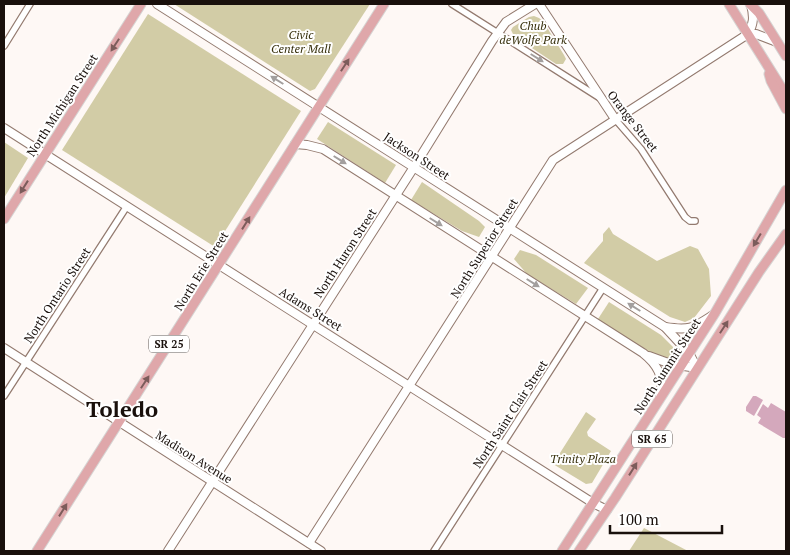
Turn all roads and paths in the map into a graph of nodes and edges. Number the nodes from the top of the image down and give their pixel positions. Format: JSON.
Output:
{"nodes":[{"id":1,"x":30,"y":4,"type":"edge"},
{"id":2,"x":141,"y":4,"type":"edge"},
{"id":3,"x":157,"y":4,"type":"edge"},
{"id":4,"x":384,"y":4,"type":"edge"},
{"id":5,"x":452,"y":4,"type":"edge"},
{"id":6,"x":536,"y":4,"type":"edge"},
{"id":7,"x":539,"y":4,"type":"edge"},
{"id":8,"x":728,"y":4,"type":"edge"},
{"id":9,"x":750,"y":4,"type":"edge"},
{"id":10,"x":497,"y":33,"type":"junction"},
{"id":11,"x":748,"y":34,"type":"junction"},
{"id":12,"x":777,"y":42,"type":"junction"},
{"id":13,"x":4,"y":46,"type":"edge"},
{"id":14,"x":786,"y":56,"type":"edge"},
{"id":15,"x":767,"y":66,"type":"junction"},
{"id":16,"x":786,"y":95,"type":"edge"},
{"id":17,"x":600,"y":98,"type":"junction"},
{"id":18,"x":318,"y":106,"type":"junction"},
{"id":19,"x":786,"y":109,"type":"edge"},
{"id":20,"x":615,"y":119,"type":"junction"},
{"id":21,"x":4,"y":128,"type":"edge"},
{"id":22,"x":295,"y":144,"type":"junction"},
{"id":23,"x":45,"y":154,"type":"junction"},
{"id":24,"x":414,"y":167,"type":"junction"},
{"id":25,"x":786,"y":185,"type":"edge"},
{"id":26,"x":784,"y":194,"type":"edge"},
{"id":27,"x":395,"y":196,"type":"junction"},
{"id":28,"x":127,"y":206,"type":"junction"},
{"id":29,"x":4,"y":219,"type":"edge"},
{"id":30,"x":695,"y":221,"type":"dead end"},
{"id":31,"x":510,"y":228,"type":"junction"},
{"id":32,"x":786,"y":234,"type":"edge"},
{"id":33,"x":492,"y":257,"type":"junction"},
{"id":34,"x":220,"y":265,"type":"junction"},
{"id":35,"x":603,"y":288,"type":"junction"},
{"id":36,"x":715,"y":314,"type":"junction"},
{"id":37,"x":585,"y":316,"type":"junction"},
{"id":38,"x":313,"y":324,"type":"junction"},
{"id":39,"x":665,"y":327,"type":"junction"},
{"id":40,"x":4,"y":348,"type":"edge"},
{"id":41,"x":643,"y":353,"type":"junction"},
{"id":42,"x":689,"y":354,"type":"junction"},
{"id":43,"x":25,"y":362,"type":"junction"},
{"id":44,"x":682,"y":365,"type":"junction"},
{"id":45,"x":697,"y":368,"type":"junction"},
{"id":46,"x":410,"y":385,"type":"junction"},
{"id":47,"x":4,"y":396,"type":"edge"},
{"id":48,"x":659,"y":401,"type":"junction"},
{"id":49,"x":119,"y":423,"type":"junction"},
{"id":50,"x":502,"y":445,"type":"junction"},
{"id":51,"x":212,"y":482,"type":"junction"},
{"id":52,"x":593,"y":503,"type":"junction"},
{"id":53,"x":607,"y":510,"type":"junction"},
{"id":54,"x":309,"y":543,"type":"junction"},
{"id":55,"x":37,"y":551,"type":"edge"},
{"id":56,"x":168,"y":551,"type":"edge"},
{"id":57,"x":321,"y":551,"type":"edge"},
{"id":58,"x":434,"y":551,"type":"edge"},
{"id":59,"x":562,"y":551,"type":"edge"},
{"id":60,"x":578,"y":551,"type":"edge"}],
"edges":[{"from":1,"to":13,"type":"street"},
{"from":2,"to":23,"type":"main road","name":"North Michigan Street","one_way":true},
{"from":18,"to":3,"type":"street","name":"Jackson Street","one_way":true},
{"from":18,"to":4,"type":"main road","name":"North Erie Street","number":"SR 25","one_way":true},
{"from":5,"to":10,"type":"street"},
{"from":6,"to":10,"type":"street","name":"North Huron Street"},
{"from":7,"to":17,"type":"street","name":"Orange Street"},
{"from":8,"to":11,"type":"main road"},
{"from":9,"to":11,"type":"street"},
{"from":9,"to":12,"type":"main road"},
{"from":10,"to":17,"type":"street","one_way":true},
{"from":10,"to":24,"type":"street","name":"North Huron Street"},
{"from":11,"to":12,"type":"street"},
{"from":11,"to":15,"type":"main road"},
{"from":11,"to":20,"type":"street","name":"North Superior Street"},
{"from":12,"to":14,"type":"main road"},
{"from":15,"to":16,"type":"main road"},
{"from":15,"to":19,"type":"main road"},
{"from":17,"to":20,"type":"street","name":"Orange Street"},
{"from":18,"to":22,"type":"main road","name":"North Erie Street","number":"SR 25"},
{"from":18,"to":24,"type":"street","name":"Jackson Street"},
{"from":20,"to":30,"type":"street","name":"Orange Street"},
{"from":20,"to":31,"type":"street","name":"North Superior Street"},
{"from":21,"to":23,"type":"street","name":"Adams Street"},
{"from":22,"to":27,"type":"street","one_way":true},
{"from":34,"to":22,"type":"main road","name":"North Erie Street","number":"SR 25","one_way":true},
{"from":23,"to":28,"type":"street","name":"Adams Street"},
{"from":23,"to":29,"type":"main road","name":"North Michigan Street","one_way":true},
{"from":24,"to":27,"type":"street","name":"North Huron Street"},
{"from":24,"to":31,"type":"street","name":"Jackson Street"},
{"from":25,"to":26,"type":"main road","name":"North Summit Street"},
{"from":26,"to":36,"type":"main road","name":"North Summit Street","number":"SR 65","one_way":true},
{"from":27,"to":33,"type":"street","one_way":true},
{"from":27,"to":38,"type":"street","name":"North Huron Street"},
{"from":28,"to":34,"type":"street","name":"Adams Street"},
{"from":28,"to":43,"type":"street","name":"North Ontario Street"},
{"from":31,"to":33,"type":"street","name":"North Superior Street"},
{"from":31,"to":35,"type":"street","name":"Jackson Street"},
{"from":45,"to":32,"type":"main road","number":"SR 65","one_way":true},
{"from":33,"to":37,"type":"street","one_way":true},
{"from":33,"to":46,"type":"street","name":"North Superior Street"},
{"from":34,"to":38,"type":"street","name":"Adams Street"},
{"from":49,"to":34,"type":"main road","name":"North Erie Street","number":"SR 25","one_way":true},
{"from":35,"to":37,"type":"street","name":"North Saint Clair Street"},
{"from":39,"to":35,"type":"street","name":"Jackson Street","one_way":true},
{"from":36,"to":39,"type":"street"},
{"from":36,"to":42,"type":"main road","name":"North Summit Street","number":"SR 65"},
{"from":37,"to":41,"type":"street"},
{"from":37,"to":50,"type":"street","name":"North Saint Clair Street"},
{"from":38,"to":46,"type":"street","name":"Adams Street"},
{"from":38,"to":51,"type":"street","name":"North Huron Street"},
{"from":39,"to":42,"type":"street","name":"Jackson Street"},
{"from":40,"to":43,"type":"street","name":"Madison Avenue"},
{"from":41,"to":44,"type":"street"},
{"from":41,"to":48,"type":"street"},
{"from":42,"to":44,"type":"main road","name":"North Summit Street","number":"SR 65"},
{"from":42,"to":45,"type":"street","name":"Jackson Street"},
{"from":43,"to":47,"type":"street","name":"North Ontario Street"},
{"from":43,"to":49,"type":"street","name":"Madison Avenue"},
{"from":44,"to":45,"type":"street"},
{"from":44,"to":48,"type":"main road","name":"North Summit Street","number":"SR 65"},
{"from":53,"to":45,"type":"main road","number":"SR 65","one_way":true},
{"from":46,"to":50,"type":"street","name":"Adams Street"},
{"from":46,"to":54,"type":"street","name":"North Superior Street"},
{"from":48,"to":52,"type":"main road","name":"North Summit Street","number":"SR 65"},
{"from":49,"to":51,"type":"street","name":"Madison Avenue"},
{"from":55,"to":49,"type":"main road","name":"North Erie Street","number":"SR 25","one_way":true},
{"from":50,"to":52,"type":"street","name":"Adams Street"},
{"from":50,"to":58,"type":"street","name":"North Saint Clair Street"},
{"from":51,"to":54,"type":"street","name":"Madison Avenue"},
{"from":51,"to":56,"type":"street","name":"North Huron Street"},
{"from":52,"to":53,"type":"street","name":"Adams Street"},
{"from":52,"to":59,"type":"main road","name":"North Summit Street","number":"SR 65"},
{"from":53,"to":60,"type":"main road","number":"SR 65"},
{"from":54,"to":57,"type":"street","name":"Madison Avenue"}]}
